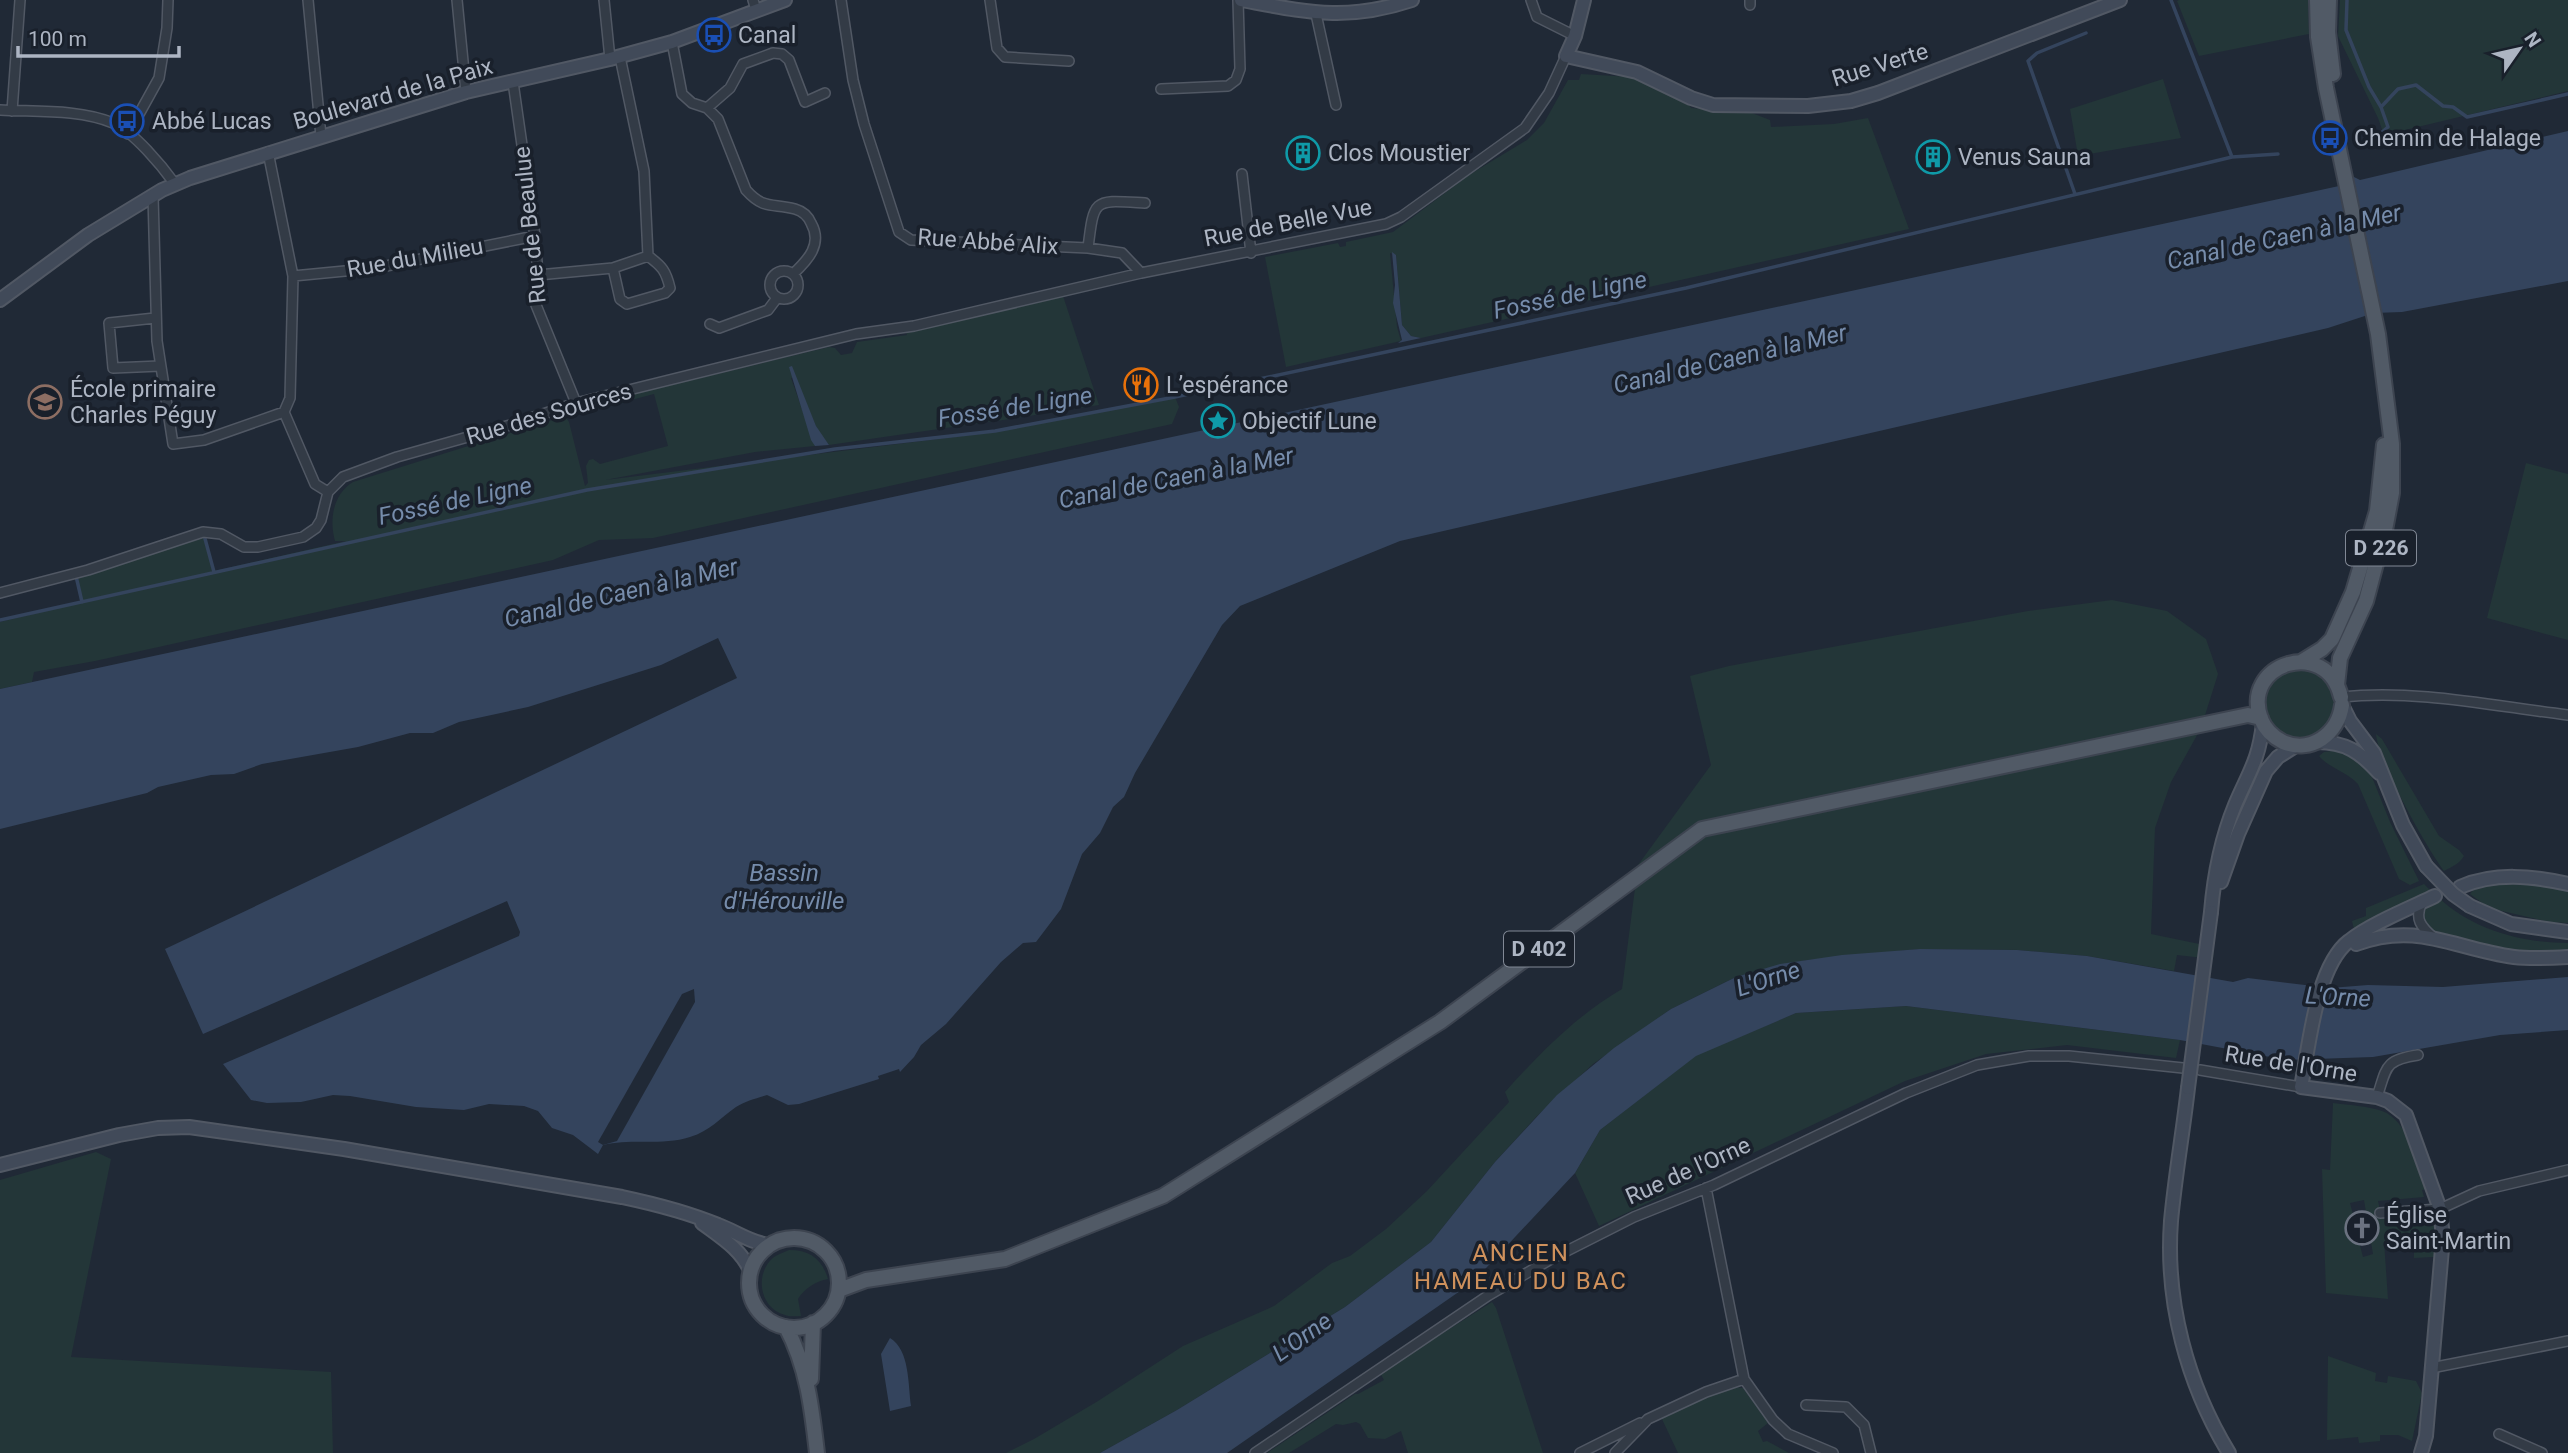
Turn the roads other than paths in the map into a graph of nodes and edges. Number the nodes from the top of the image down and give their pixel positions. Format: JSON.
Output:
{"nodes":[{"id":1,"x":20,"y":0,"type":"edge"},
{"id":2,"x":168,"y":0,"type":"edge"},
{"id":3,"x":308,"y":0,"type":"edge"},
{"id":4,"x":457,"y":0,"type":"edge"},
{"id":5,"x":604,"y":0,"type":"edge"},
{"id":6,"x":785,"y":0,"type":"edge"},
{"id":7,"x":841,"y":0,"type":"edge"},
{"id":8,"x":990,"y":0,"type":"edge"},
{"id":9,"x":1240,"y":0,"type":"edge"},
{"id":10,"x":1412,"y":0,"type":"edge"},
{"id":11,"x":1531,"y":0,"type":"edge"},
{"id":12,"x":1584,"y":0,"type":"edge"},
{"id":13,"x":2120,"y":0,"type":"edge"},
{"id":14,"x":2317,"y":0,"type":"edge"},
{"id":15,"x":2329,"y":0,"type":"edge"},
{"id":16,"x":755,"y":5,"type":"edge"},
{"id":17,"x":1316,"y":14,"type":"junction"},
{"id":18,"x":1575,"y":36,"type":"junction"},
{"id":19,"x":672,"y":43,"type":"junction"},
{"id":20,"x":1566,"y":55,"type":"junction"},
{"id":21,"x":615,"y":58,"type":"junction"},
{"id":22,"x":1069,"y":61,"type":"dead end"},
{"id":23,"x":513,"y":82,"type":"junction"},
{"id":24,"x":1161,"y":89,"type":"dead end"},
{"id":25,"x":466,"y":92,"type":"junction"},
{"id":26,"x":825,"y":93,"type":"dead end"},
{"id":27,"x":1336,"y":105,"type":"dead end"},
{"id":28,"x":707,"y":108,"type":"junction"},
{"id":29,"x":0,"y":110,"type":"edge"},
{"id":30,"x":12,"y":111,"type":"junction"},
{"id":31,"x":128,"y":134,"type":"junction"},
{"id":32,"x":321,"y":136,"type":"junction"},
{"id":33,"x":2339,"y":145,"type":"junction"},
{"id":34,"x":268,"y":152,"type":"junction"},
{"id":35,"x":1242,"y":174,"type":"dead end"},
{"id":36,"x":175,"y":184,"type":"junction"},
{"id":37,"x":153,"y":196,"type":"junction"},
{"id":38,"x":1145,"y":203,"type":"dead end"},
{"id":39,"x":536,"y":236,"type":"junction"},
{"id":40,"x":1088,"y":248,"type":"junction"},
{"id":41,"x":1251,"y":253,"type":"junction"},
{"id":42,"x":648,"y":256,"type":"junction"},
{"id":43,"x":613,"y":268,"type":"junction"},
{"id":44,"x":1141,"y":273,"type":"junction"},
{"id":45,"x":793,"y":274,"type":"junction"},
{"id":46,"x":538,"y":275,"type":"junction"},
{"id":47,"x":293,"y":276,"type":"junction"},
{"id":48,"x":777,"y":298,"type":"junction"},
{"id":49,"x":0,"y":300,"type":"edge"},
{"id":50,"x":156,"y":318,"type":"junction"},
{"id":51,"x":710,"y":324,"type":"dead end"},
{"id":52,"x":160,"y":366,"type":"junction"},
{"id":53,"x":576,"y":403,"type":"junction"},
{"id":54,"x":2387,"y":406,"type":"junction"},
{"id":55,"x":284,"y":412,"type":"junction"},
{"id":56,"x":328,"y":492,"type":"junction"},
{"id":57,"x":0,"y":593,"type":"edge"},
{"id":58,"x":2301,"y":662,"type":"junction"},
{"id":59,"x":2340,"y":696,"type":"junction"},
{"id":60,"x":2568,"y":715,"type":"edge"},
{"id":61,"x":2258,"y":716,"type":"junction"},
{"id":62,"x":2317,"y":742,"type":"junction"},
{"id":63,"x":2297,"y":745,"type":"junction"},
{"id":64,"x":2382,"y":776,"type":"junction"},
{"id":65,"x":2568,"y":884,"type":"edge"},
{"id":66,"x":2460,"y":887,"type":"dead end"},
{"id":67,"x":2435,"y":896,"type":"dead end"},
{"id":68,"x":2422,"y":902,"type":"junction"},
{"id":69,"x":2211,"y":912,"type":"junction"},
{"id":70,"x":2568,"y":932,"type":"edge"},
{"id":71,"x":2435,"y":938,"type":"junction"},
{"id":72,"x":2339,"y":950,"type":"junction"},
{"id":73,"x":2568,"y":957,"type":"edge"},
{"id":74,"x":2418,"y":1055,"type":"dead end"},
{"id":75,"x":2183,"y":1068,"type":"dead end"},
{"id":76,"x":2200,"y":1070,"type":"dead end"},
{"id":77,"x":2301,"y":1087,"type":"junction"},
{"id":78,"x":2377,"y":1097,"type":"junction"},
{"id":79,"x":0,"y":1165,"type":"edge"},
{"id":80,"x":2568,"y":1170,"type":"edge"},
{"id":81,"x":1706,"y":1188,"type":"junction"},
{"id":82,"x":2440,"y":1209,"type":"junction"},
{"id":83,"x":2380,"y":1213,"type":"dead end"},
{"id":84,"x":691,"y":1215,"type":"junction"},
{"id":85,"x":769,"y":1245,"type":"junction"},
{"id":86,"x":837,"y":1268,"type":"junction"},
{"id":87,"x":751,"y":1272,"type":"junction"},
{"id":88,"x":866,"y":1280,"type":"junction"},
{"id":89,"x":839,"y":1290,"type":"junction"},
{"id":90,"x":813,"y":1324,"type":"junction"},
{"id":91,"x":786,"y":1327,"type":"junction"},
{"id":92,"x":2568,"y":1341,"type":"edge"},
{"id":93,"x":2431,"y":1368,"type":"junction"},
{"id":94,"x":1744,"y":1379,"type":"junction"},
{"id":95,"x":811,"y":1401,"type":"junction"},
{"id":96,"x":1806,"y":1405,"type":"dead end"},
{"id":97,"x":1648,"y":1419,"type":"junction"},
{"id":98,"x":2500,"y":1434,"type":"dead end"},
{"id":99,"x":817,"y":1453,"type":"edge"},
{"id":100,"x":1255,"y":1453,"type":"edge"},
{"id":101,"x":1580,"y":1453,"type":"edge"},
{"id":102,"x":1615,"y":1453,"type":"edge"},
{"id":103,"x":1833,"y":1453,"type":"edge"},
{"id":104,"x":1871,"y":1453,"type":"edge"},
{"id":105,"x":2229,"y":1453,"type":"edge"},
{"id":106,"x":2421,"y":1453,"type":"edge"},
{"id":107,"x":2542,"y":1453,"type":"edge"}],
"edges":[{"from":1,"to":30,"type":"street"},
{"from":2,"to":31,"type":"street"},
{"from":3,"to":32,"type":"street"},
{"from":4,"to":25,"type":"street"},
{"from":5,"to":21,"type":"street"},
{"from":6,"to":16,"type":"street","name":"Boulevard de la Paix"},
{"from":7,"to":40,"type":"street","name":"Rue Abbé Alix"},
{"from":8,"to":22,"type":"street"},
{"from":9,"to":17,"type":"street"},
{"from":9,"to":24,"type":"street"},
{"from":10,"to":17,"type":"street"},
{"from":11,"to":18,"type":"street"},
{"from":12,"to":18,"type":"street","name":"Rue de Belle Vue"},
{"from":13,"to":20,"type":"street","name":"Rue Verte"},
{"from":14,"to":33,"type":"main road","number":"D 226"},
{"from":15,"to":33,"type":"main road","number":"D 226"},
{"from":16,"to":19,"type":"street","name":"Boulevard de la Paix"},
{"from":17,"to":27,"type":"street"},
{"from":18,"to":20,"type":"street","name":"Rue de Belle Vue"},
{"from":19,"to":21,"type":"street","name":"Boulevard de la Paix"},
{"from":19,"to":28,"type":"street"},
{"from":20,"to":41,"type":"street","name":"Rue de Belle Vue"},
{"from":21,"to":23,"type":"street","name":"Boulevard de la Paix"},
{"from":21,"to":42,"type":"street"},
{"from":23,"to":25,"type":"street","name":"Boulevard de la Paix"},
{"from":23,"to":39,"type":"street","name":"Rue de Beaulue"},
{"from":25,"to":32,"type":"street","name":"Boulevard de la Paix"},
{"from":26,"to":28,"type":"street"},
{"from":28,"to":45,"type":"street"},
{"from":29,"to":30,"type":"street"},
{"from":30,"to":31,"type":"street"},
{"from":31,"to":36,"type":"street"},
{"from":32,"to":34,"type":"street","name":"Boulevard de la Paix"},
{"from":33,"to":54,"type":"main road","number":"D 226"},
{"from":34,"to":36,"type":"street","name":"Boulevard de la Paix"},
{"from":34,"to":47,"type":"street"},
{"from":35,"to":41,"type":"street"},
{"from":36,"to":37,"type":"street","name":"Boulevard de la Paix"},
{"from":37,"to":49,"type":"street","name":"Boulevard de la Paix"},
{"from":37,"to":50,"type":"street"},
{"from":38,"to":40,"type":"street"},
{"from":39,"to":46,"type":"street","name":"Rue de Beaulue"},
{"from":39,"to":47,"type":"street","name":"Rue du Milieu"},
{"from":40,"to":44,"type":"street","name":"Rue Abbé Alix"},
{"from":41,"to":44,"type":"street","name":"Rue de Belle Vue"},
{"from":42,"to":43,"type":"street"},
{"from":42,"to":43,"type":"street"},
{"from":43,"to":46,"type":"street"},
{"from":44,"to":53,"type":"street","name":"Rue des Sources"},
{"from":45,"to":48,"type":"street"},
{"from":45,"to":48,"type":"street"},
{"from":46,"to":53,"type":"street","name":"Rue de Beaulue"},
{"from":47,"to":55,"type":"street"},
{"from":48,"to":51,"type":"street"},
{"from":50,"to":52,"type":"street"},
{"from":50,"to":52,"type":"street"},
{"from":52,"to":55,"type":"street"},
{"from":53,"to":56,"type":"street","name":"Rue des Sources"},
{"from":54,"to":58,"type":"main road","number":"D 226"},
{"from":54,"to":59,"type":"main road","number":"D 226"},
{"from":55,"to":56,"type":"street"},
{"from":56,"to":57,"type":"street"},
{"from":58,"to":59,"type":"main road"},
{"from":58,"to":61,"type":"main road"},
{"from":59,"to":60,"type":"street"},
{"from":59,"to":62,"type":"main road"},
{"from":59,"to":64,"type":"street"},
{"from":61,"to":63,"type":"main road"},
{"from":61,"to":69,"type":"street"},
{"from":61,"to":88,"type":"main road","number":"D 402"},
{"from":62,"to":63,"type":"main road"},
{"from":62,"to":64,"type":"street"},
{"from":63,"to":69,"type":"street"},
{"from":64,"to":70,"type":"street","bridge":true},
{"from":65,"to":66,"type":"street"},
{"from":67,"to":68,"type":"street"},
{"from":68,"to":71,"type":"street"},
{"from":68,"to":72,"type":"street"},
{"from":69,"to":105,"type":"street","bridge":true},
{"from":71,"to":72,"type":"street"},
{"from":71,"to":73,"type":"street"},
{"from":72,"to":77,"type":"street"},
{"from":74,"to":78,"type":"street"},
{"from":75,"to":81,"type":"street","name":"Rue de l'Orne"},
{"from":76,"to":77,"type":"street","name":"Rue de l'Orne"},
{"from":77,"to":78,"type":"street","name":"Rue de l'Orne"},
{"from":78,"to":82,"type":"street"},
{"from":79,"to":84,"type":"street"},
{"from":80,"to":82,"type":"street"},
{"from":81,"to":94,"type":"street"},
{"from":81,"to":100,"type":"street","name":"Rue de l'Orne"},
{"from":82,"to":83,"type":"street"},
{"from":82,"to":93,"type":"street"},
{"from":84,"to":85,"type":"street"},
{"from":84,"to":87,"type":"street"},
{"from":85,"to":86,"type":"main road"},
{"from":85,"to":87,"type":"main road"},
{"from":86,"to":88,"type":"main road"},
{"from":86,"to":89,"type":"main road"},
{"from":87,"to":91,"type":"main road"},
{"from":88,"to":89,"type":"main road","number":"D 402"},
{"from":89,"to":90,"type":"main road"},
{"from":90,"to":91,"type":"main road"},
{"from":90,"to":95,"type":"main road"},
{"from":91,"to":95,"type":"main road"},
{"from":92,"to":93,"type":"street"},
{"from":93,"to":106,"type":"street"},
{"from":94,"to":97,"type":"street"},
{"from":94,"to":103,"type":"street"},
{"from":95,"to":99,"type":"main road"},
{"from":96,"to":104,"type":"street"},
{"from":97,"to":101,"type":"street"},
{"from":97,"to":102,"type":"street"},
{"from":98,"to":107,"type":"street"}]}
